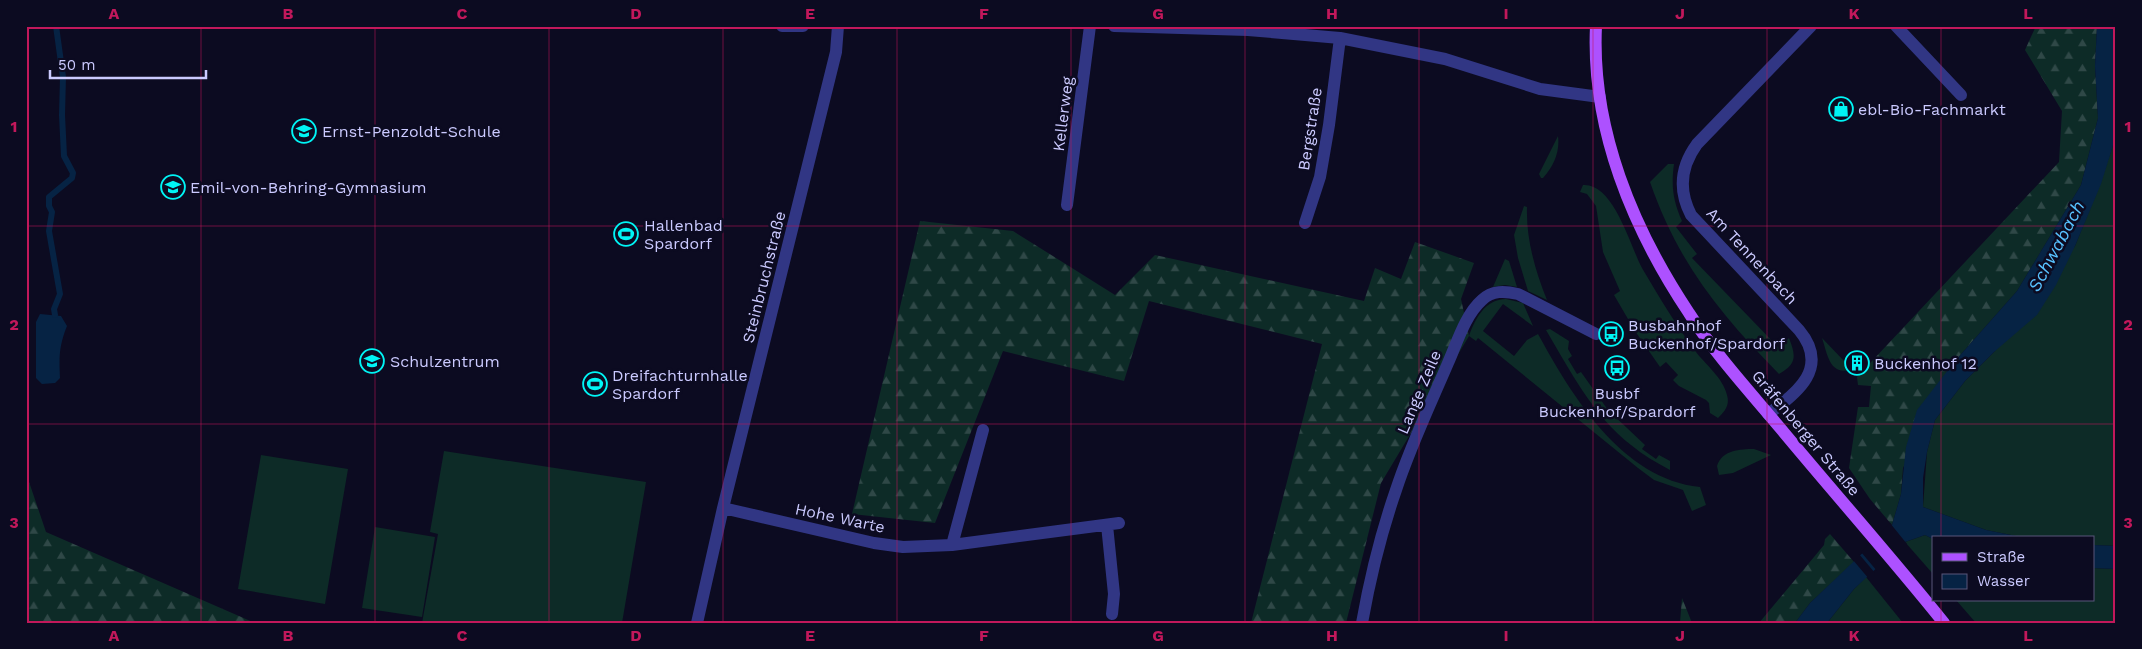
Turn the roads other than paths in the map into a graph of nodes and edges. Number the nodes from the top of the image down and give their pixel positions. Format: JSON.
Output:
{"nodes":[{"id":1,"x":782,"y":26,"type":"edge"},
{"id":2,"x":803,"y":26,"type":"edge"},
{"id":3,"x":838,"y":26,"type":"edge"},
{"id":4,"x":1090,"y":26,"type":"edge"},
{"id":5,"x":1114,"y":26,"type":"edge"},
{"id":6,"x":1596,"y":26,"type":"edge"},
{"id":7,"x":1811,"y":26,"type":"edge"},
{"id":8,"x":1896,"y":26,"type":"edge"},
{"id":9,"x":1340,"y":38,"type":"junction"},
{"id":10,"x":1961,"y":96,"type":"dead end"},
{"id":11,"x":1600,"y":97,"type":"junction"},
{"id":12,"x":1067,"y":205,"type":"dead end"},
{"id":13,"x":1305,"y":223,"type":"dead end"},
{"id":14,"x":1596,"y":334,"type":"dead end"},
{"id":15,"x":1768,"y":414,"type":"junction"},
{"id":16,"x":983,"y":430,"type":"dead end"},
{"id":17,"x":723,"y":508,"type":"junction"},
{"id":18,"x":952,"y":545,"type":"junction"},
{"id":19,"x":1112,"y":614,"type":"dead end"},
{"id":20,"x":697,"y":623,"type":"edge"},
{"id":21,"x":1362,"y":623,"type":"edge"},
{"id":22,"x":1944,"y":623,"type":"edge"}],
"edges":[{"from":1,"to":2,"type":"street"},
{"from":3,"to":17,"type":"street","name":"Steinbruchstraße"},
{"from":4,"to":12,"type":"street","name":"Kellerweg"},
{"from":5,"to":9,"type":"street"},
{"from":6,"to":11,"type":"main road","name":"Gräfenberger Straße"},
{"from":7,"to":15,"type":"street","name":"Am Tennenbach"},
{"from":8,"to":10,"type":"street"},
{"from":9,"to":11,"type":"street"},
{"from":9,"to":13,"type":"street","name":"Bergstraße"},
{"from":11,"to":15,"type":"main road","name":"Gräfenberger Straße"},
{"from":14,"to":21,"type":"street","name":"Lange Zeile"},
{"from":15,"to":22,"type":"main road","name":"Gräfenberger Straße"},
{"from":16,"to":18,"type":"street"},
{"from":17,"to":18,"type":"street","name":"Hohe Warte"},
{"from":17,"to":20,"type":"street","name":"Steinbruchstraße"},
{"from":18,"to":19,"type":"street","name":"Hohe Warte"}]}
